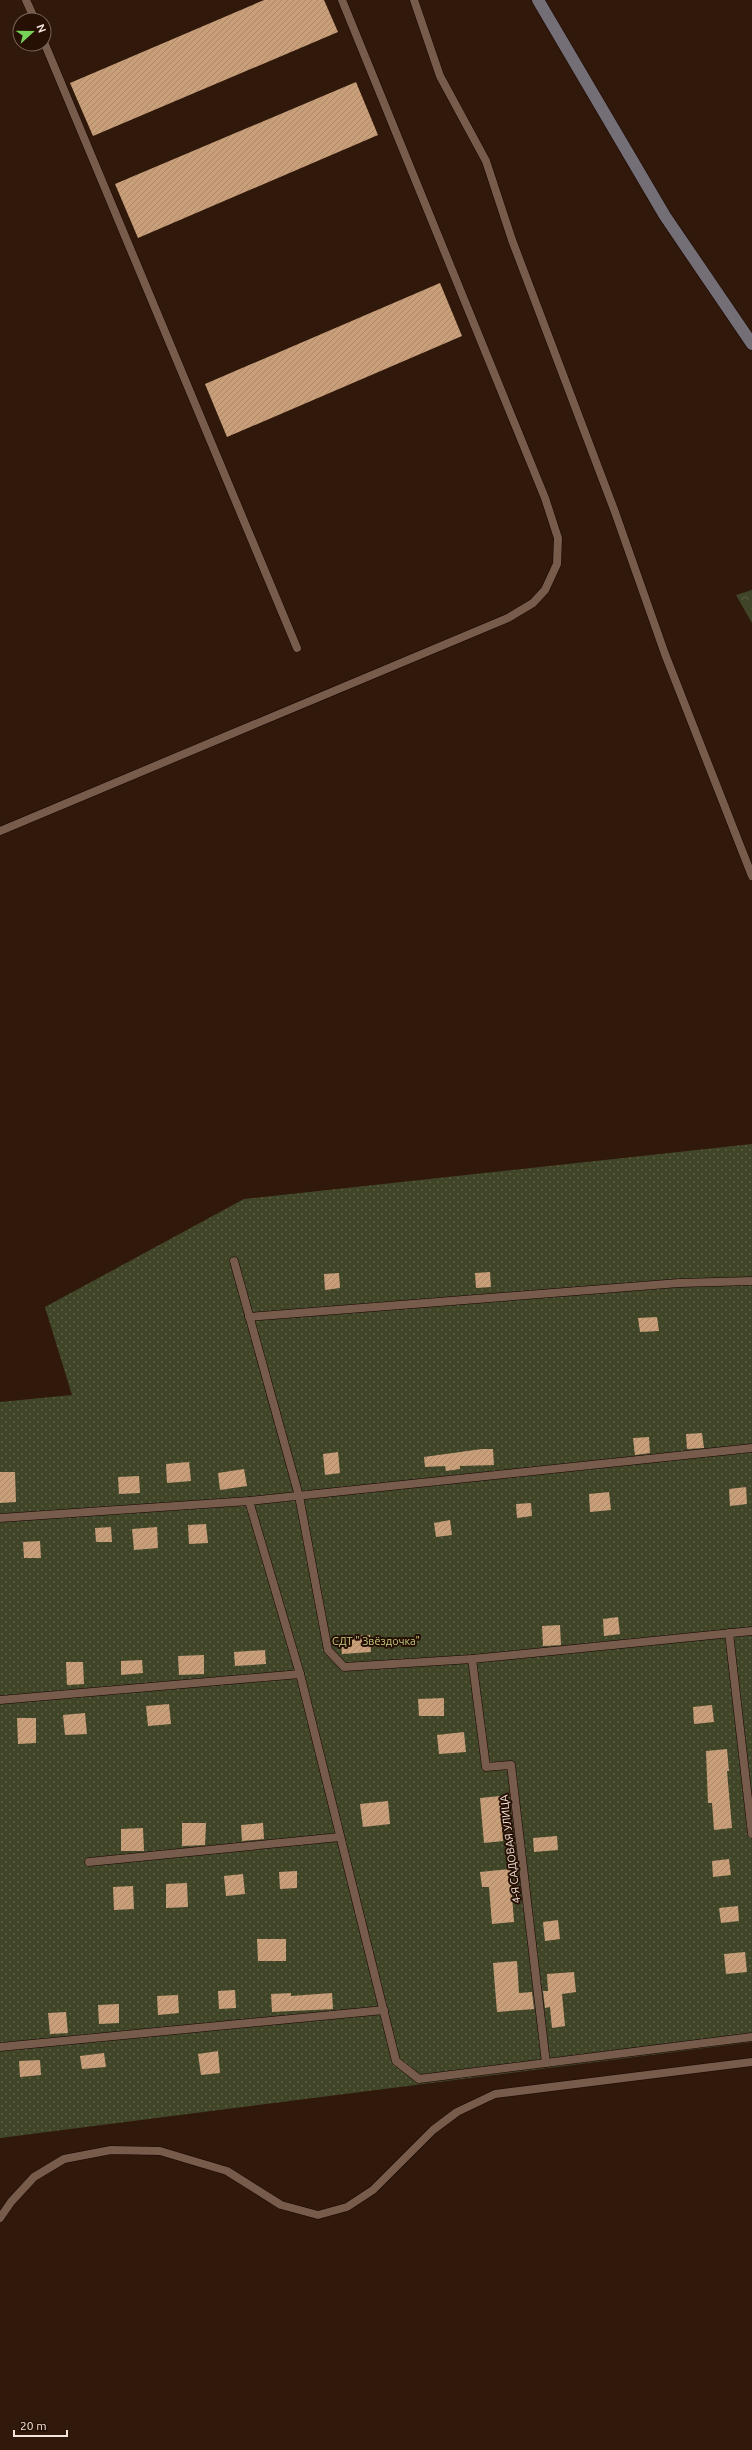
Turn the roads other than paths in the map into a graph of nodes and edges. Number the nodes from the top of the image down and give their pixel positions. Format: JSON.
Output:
{"nodes":[{"id":1,"x":26,"y":0,"type":"edge"},
{"id":2,"x":342,"y":0,"type":"edge"},
{"id":3,"x":414,"y":0,"type":"edge"},
{"id":4,"x":538,"y":0,"type":"edge"},
{"id":5,"x":31,"y":12,"type":"edge"},
{"id":6,"x":48,"y":52,"type":"edge"},
{"id":7,"x":752,"y":344,"type":"edge"},
{"id":8,"x":297,"y":648,"type":"dead end"},
{"id":9,"x":0,"y":830,"type":"edge"},
{"id":10,"x":752,"y":876,"type":"edge"},
{"id":11,"x":234,"y":1261,"type":"dead end"},
{"id":12,"x":752,"y":1281,"type":"edge"},
{"id":13,"x":249,"y":1317,"type":"junction"},
{"id":14,"x":752,"y":1448,"type":"edge"},
{"id":15,"x":299,"y":1496,"type":"junction"},
{"id":16,"x":249,"y":1501,"type":"junction"},
{"id":17,"x":0,"y":1518,"type":"edge"},
{"id":18,"x":752,"y":1631,"type":"edge"},
{"id":19,"x":729,"y":1633,"type":"junction"},
{"id":20,"x":472,"y":1659,"type":"junction"},
{"id":21,"x":300,"y":1674,"type":"junction"},
{"id":22,"x":0,"y":1700,"type":"edge"},
{"id":23,"x":752,"y":1834,"type":"edge"},
{"id":24,"x":340,"y":1837,"type":"junction"},
{"id":25,"x":89,"y":1862,"type":"dead end"},
{"id":26,"x":384,"y":2010,"type":"junction"},
{"id":27,"x":752,"y":2037,"type":"edge"},
{"id":28,"x":0,"y":2047,"type":"edge"},
{"id":29,"x":752,"y":2062,"type":"edge"},
{"id":30,"x":546,"y":2063,"type":"junction"},
{"id":31,"x":0,"y":2218,"type":"edge"}],
"edges":[{"from":1,"to":5,"type":"lane"},
{"from":2,"to":9,"type":"lane"},
{"from":3,"to":10,"type":"lane"},
{"from":4,"to":7,"type":"street"},
{"from":6,"to":8,"type":"lane"},
{"from":11,"to":13,"type":"lane"},
{"from":12,"to":13,"type":"lane"},
{"from":13,"to":15,"type":"lane"},
{"from":14,"to":15,"type":"lane"},
{"from":15,"to":16,"type":"lane"},
{"from":15,"to":20,"type":"lane"},
{"from":16,"to":17,"type":"lane"},
{"from":16,"to":21,"type":"lane"},
{"from":18,"to":19,"type":"lane"},
{"from":19,"to":20,"type":"lane"},
{"from":19,"to":23,"type":"lane"},
{"from":20,"to":30,"type":"lane","name":"4-Я САДОВАЯ УЛИЦА"},
{"from":21,"to":22,"type":"lane"},
{"from":21,"to":24,"type":"lane"},
{"from":24,"to":25,"type":"lane"},
{"from":24,"to":26,"type":"lane"},
{"from":26,"to":28,"type":"lane"},
{"from":26,"to":30,"type":"lane"},
{"from":27,"to":30,"type":"lane"},
{"from":29,"to":31,"type":"lane"}]}
